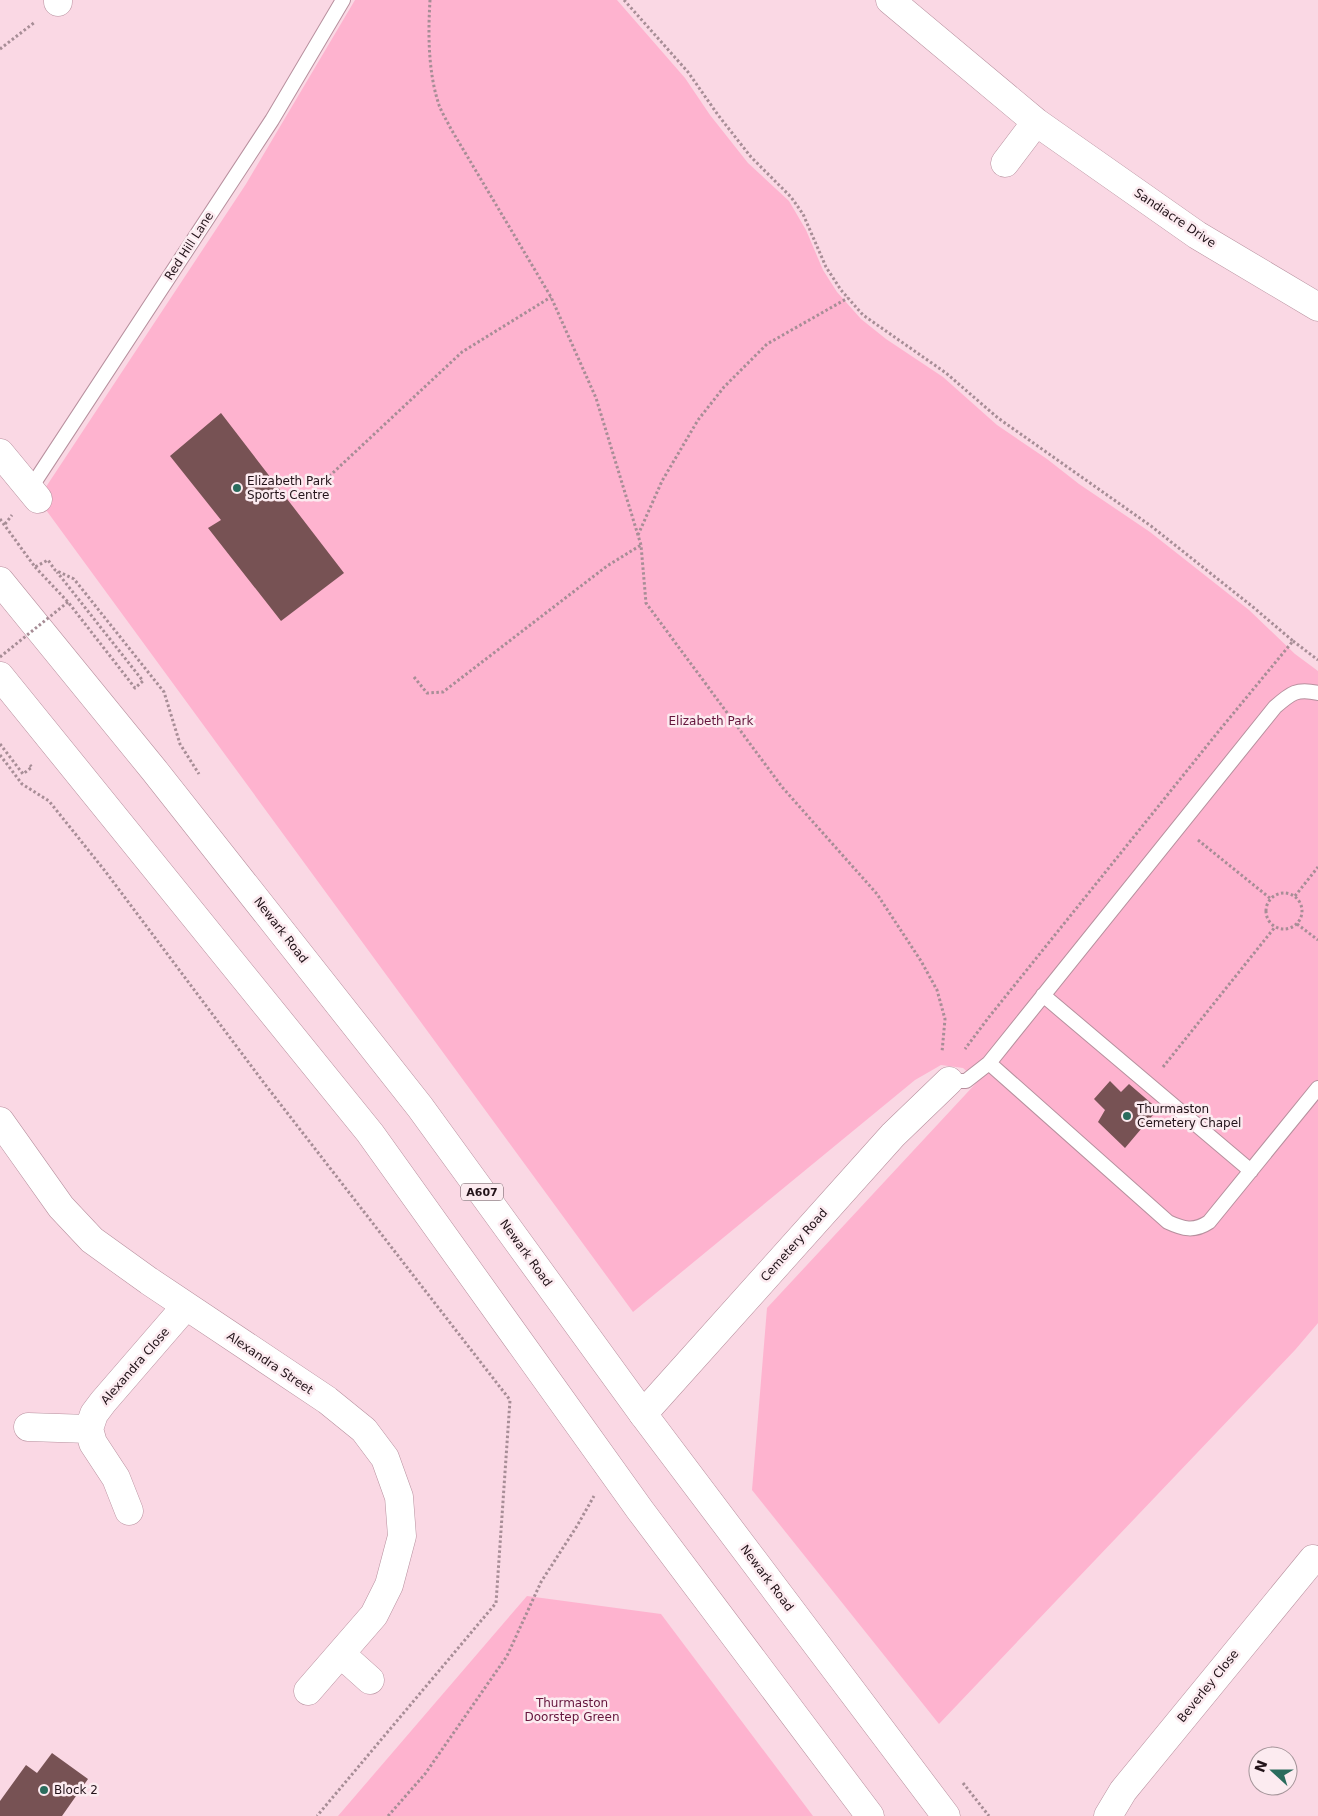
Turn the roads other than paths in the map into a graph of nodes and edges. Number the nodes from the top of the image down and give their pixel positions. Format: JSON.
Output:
{"nodes":[{"id":1,"x":344,"y":0,"type":"edge"},
{"id":2,"x":890,"y":0,"type":"edge"},
{"id":3,"x":1036,"y":122,"type":"junction"},
{"id":4,"x":1005,"y":163,"type":"dead end"},
{"id":5,"x":1318,"y":307,"type":"edge"},
{"id":6,"x":0,"y":453,"type":"edge"},
{"id":7,"x":34,"y":494,"type":"joint"},
{"id":8,"x":0,"y":581,"type":"edge"},
{"id":9,"x":0,"y":676,"type":"edge"},
{"id":10,"x":1318,"y":693,"type":"edge"},
{"id":11,"x":1043,"y":995,"type":"junction"},
{"id":12,"x":989,"y":1063,"type":"junction"},
{"id":13,"x":944,"y":1086,"type":"joint"},
{"id":14,"x":1318,"y":1088,"type":"edge"},
{"id":15,"x":0,"y":1121,"type":"edge"},
{"id":16,"x":1251,"y":1171,"type":"junction"},
{"id":17,"x":186,"y":1306,"type":"junction"},
{"id":18,"x":643,"y":1414,"type":"junction"},
{"id":19,"x":28,"y":1427,"type":"dead end"},
{"id":20,"x":89,"y":1429,"type":"junction"},
{"id":21,"x":129,"y":1511,"type":"dead end"},
{"id":22,"x":1313,"y":1559,"type":"dead end"},
{"id":23,"x":341,"y":1654,"type":"junction"},
{"id":24,"x":370,"y":1680,"type":"dead end"},
{"id":25,"x":308,"y":1691,"type":"dead end"},
{"id":26,"x":870,"y":1816,"type":"edge"},
{"id":27,"x":946,"y":1816,"type":"edge"},
{"id":28,"x":1108,"y":1816,"type":"edge"}],
"edges":[{"from":1,"to":7,"type":"lane","name":"Red Hill Lane"},
{"from":2,"to":3,"type":"main road","name":"Sandiacre Drive"},
{"from":3,"to":4,"type":"main road"},
{"from":3,"to":5,"type":"main road","name":"Sandiacre Drive"},
{"from":6,"to":7,"type":"main road"},
{"from":8,"to":18,"type":"main road","name":"Newark Road","number":"A607"},
{"from":9,"to":26,"type":"main road"},
{"from":10,"to":11,"type":"lane"},
{"from":11,"to":12,"type":"lane"},
{"from":11,"to":16,"type":"lane"},
{"from":12,"to":13,"type":"lane"},
{"from":12,"to":16,"type":"lane"},
{"from":13,"to":18,"type":"main road","name":"Cemetery Road"},
{"from":14,"to":16,"type":"lane"},
{"from":15,"to":17,"type":"main road","name":"Alexandra Street"},
{"from":17,"to":20,"type":"main road","name":"Alexandra Close"},
{"from":17,"to":23,"type":"main road","name":"Alexandra Street"},
{"from":18,"to":27,"type":"main road","name":"Newark Road","number":"A607"},
{"from":19,"to":20,"type":"main road"},
{"from":20,"to":21,"type":"main road"},
{"from":22,"to":28,"type":"main road","name":"Beverley Close"},
{"from":23,"to":24,"type":"main road"},
{"from":23,"to":25,"type":"main road","name":"Alexandra Street"}]}
